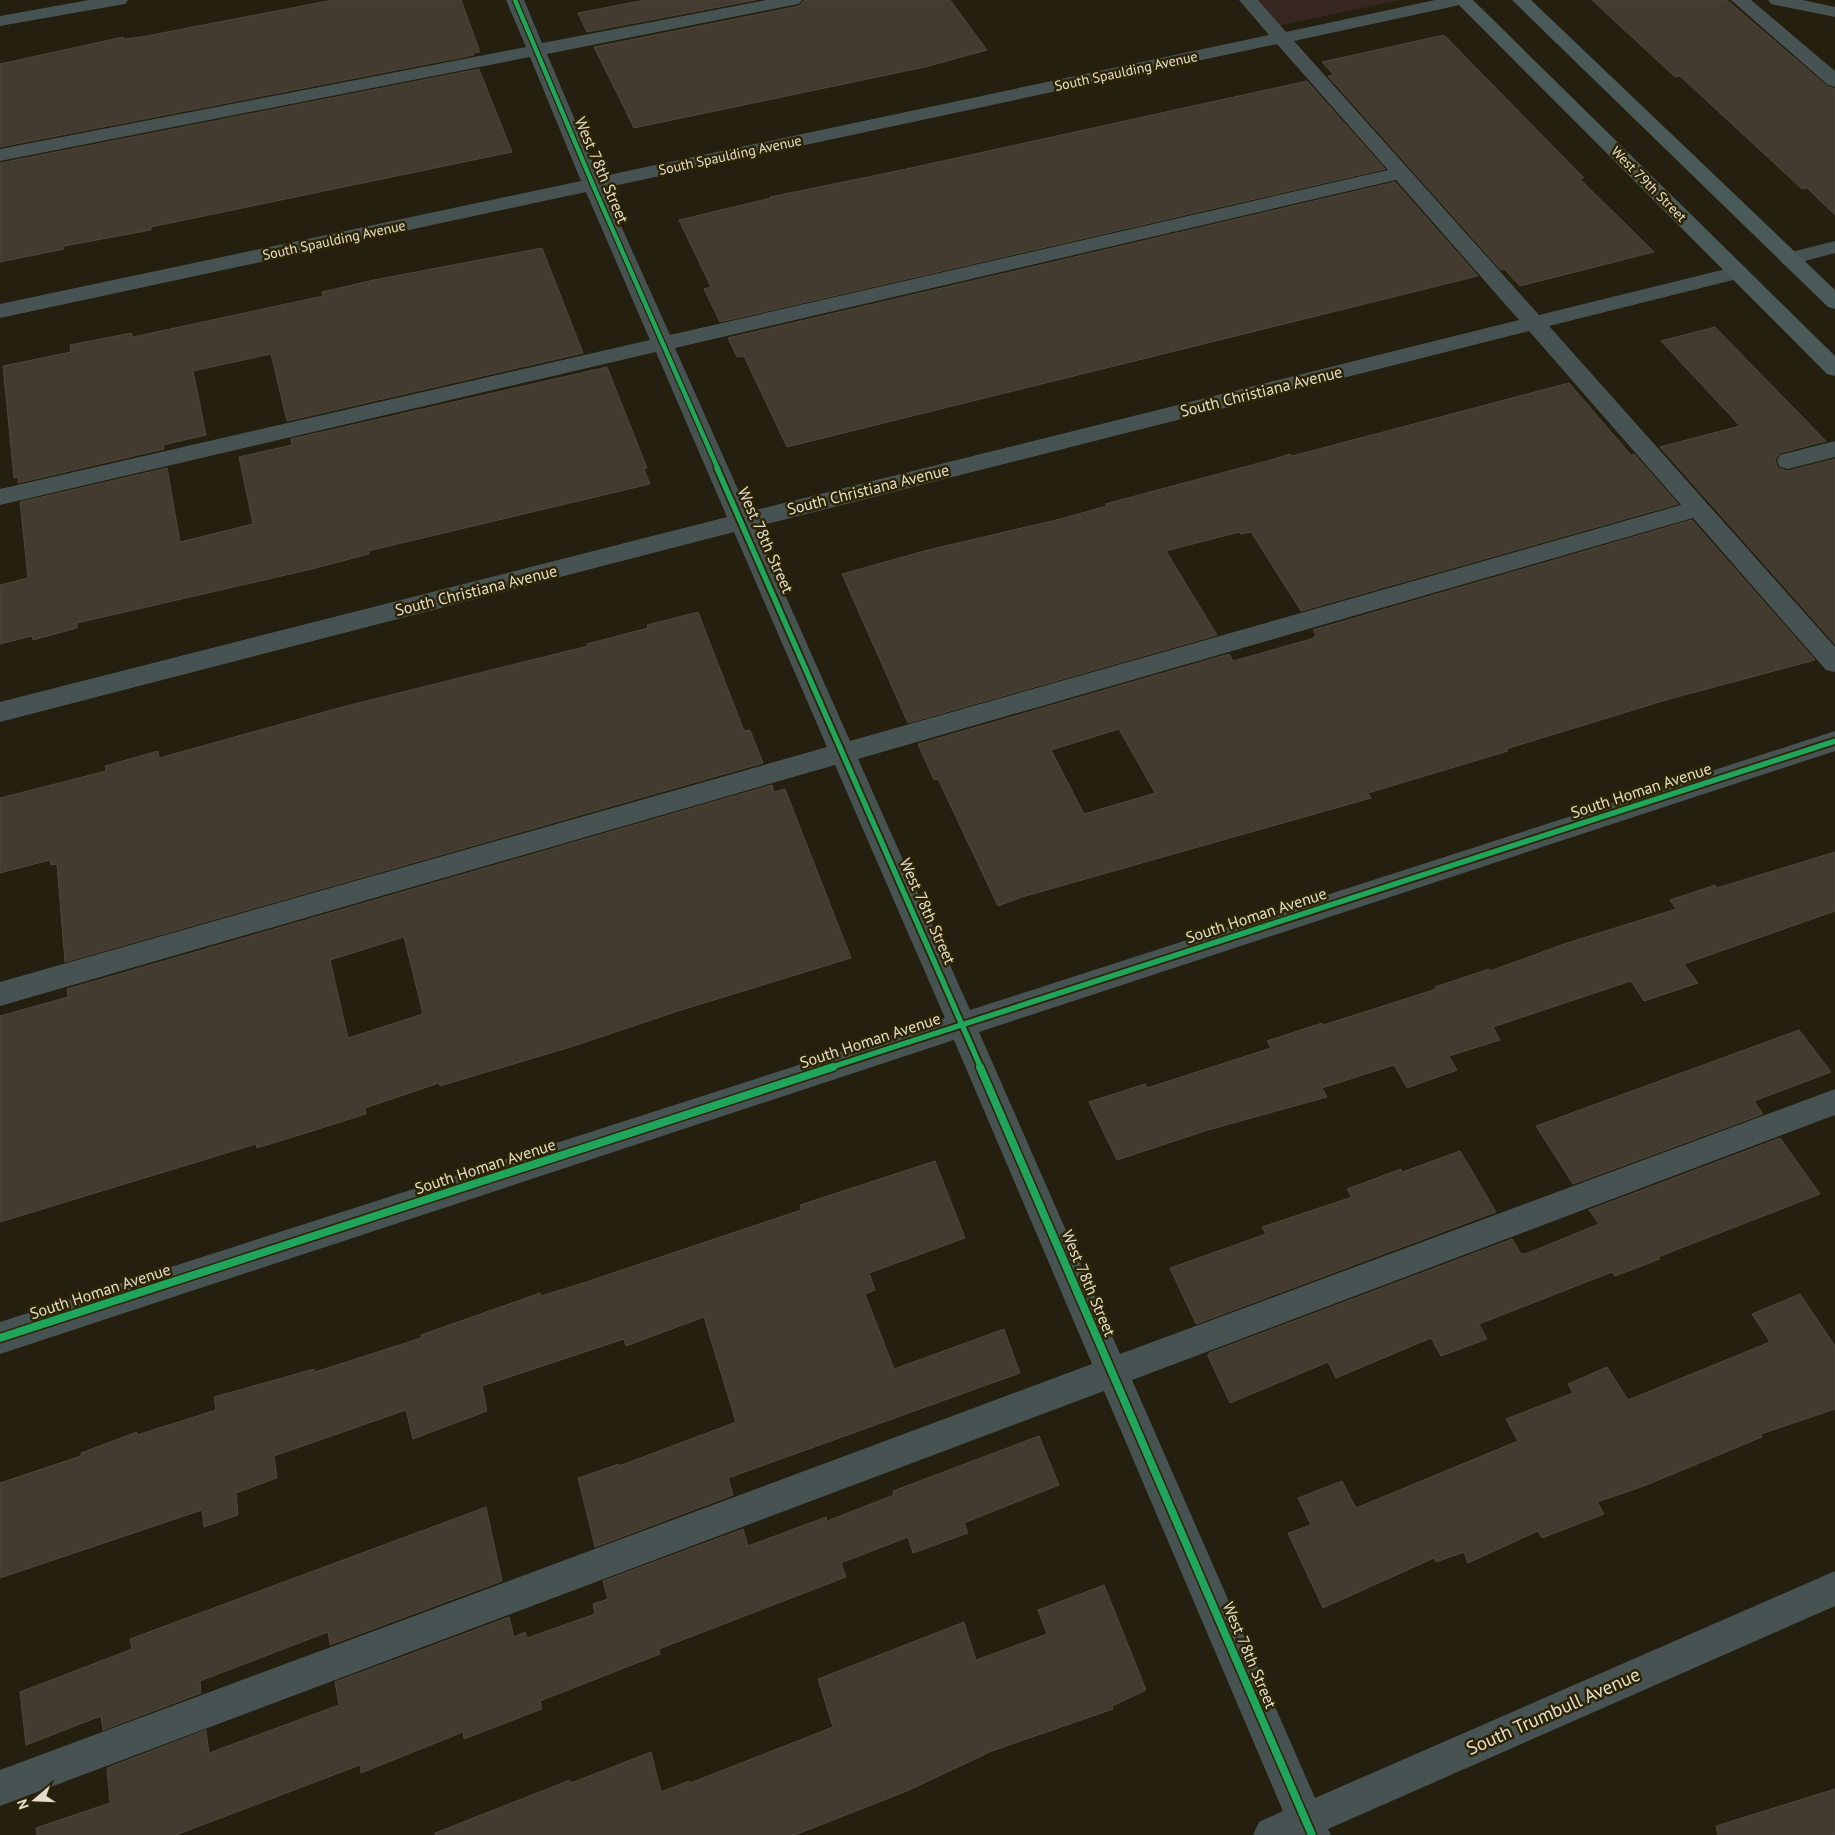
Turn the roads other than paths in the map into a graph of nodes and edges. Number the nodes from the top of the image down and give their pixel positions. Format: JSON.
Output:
{"nodes":[{"id":1,"x":119,"y":0,"type":"edge"},
{"id":2,"x":515,"y":0,"type":"edge"},
{"id":3,"x":793,"y":0,"type":"edge"},
{"id":4,"x":1248,"y":0,"type":"edge"},
{"id":5,"x":1462,"y":0,"type":"edge"},
{"id":6,"x":1521,"y":0,"type":"edge"},
{"id":7,"x":1740,"y":0,"type":"edge"},
{"id":8,"x":1777,"y":0,"type":"edge"},
{"id":9,"x":1835,"y":12,"type":"edge"},
{"id":10,"x":0,"y":21,"type":"edge"},
{"id":11,"x":1282,"y":38,"type":"junction"},
{"id":12,"x":536,"y":50,"type":"junction"},
{"id":13,"x":1835,"y":81,"type":"edge"},
{"id":14,"x":0,"y":155,"type":"edge"},
{"id":15,"x":1401,"y":173,"type":"junction"},
{"id":16,"x":593,"y":185,"type":"junction"},
{"id":17,"x":1835,"y":247,"type":"edge"},
{"id":18,"x":1790,"y":259,"type":"junction"},
{"id":19,"x":1738,"y":272,"type":"junction"},
{"id":20,"x":1835,"y":302,"type":"edge"},
{"id":21,"x":0,"y":311,"type":"edge"},
{"id":22,"x":1534,"y":323,"type":"junction"},
{"id":23,"x":663,"y":342,"type":"junction"},
{"id":24,"x":1835,"y":369,"type":"edge"},
{"id":25,"x":1835,"y":449,"type":"edge"},
{"id":26,"x":1788,"y":461,"type":"dead end"},
{"id":27,"x":0,"y":497,"type":"edge"},
{"id":28,"x":1698,"y":508,"type":"junction"},
{"id":29,"x":743,"y":521,"type":"junction"},
{"id":30,"x":1835,"y":663,"type":"edge"},
{"id":31,"x":0,"y":712,"type":"edge"},
{"id":32,"x":1835,"y":741,"type":"edge"},
{"id":33,"x":843,"y":752,"type":"junction"},
{"id":34,"x":0,"y":994,"type":"edge"},
{"id":35,"x":962,"y":1025,"type":"junction"},
{"id":36,"x":1835,"y":1102,"type":"edge"},
{"id":37,"x":0,"y":1338,"type":"edge"},
{"id":38,"x":1113,"y":1373,"type":"junction"},
{"id":39,"x":1835,"y":1588,"type":"edge"},
{"id":40,"x":0,"y":1788,"type":"edge"},
{"id":41,"x":1309,"y":1828,"type":"edge"},
{"id":42,"x":1272,"y":1835,"type":"edge"}],
"edges":[{"from":1,"to":10,"type":"street"},
{"from":2,"to":12,"type":"street","name":"West 78th Street"},
{"from":3,"to":12,"type":"street"},
{"from":4,"to":11,"type":"street"},
{"from":5,"to":11,"type":"street","name":"South Spaulding Avenue"},
{"from":5,"to":19,"type":"main road","name":"West 79th Street"},
{"from":6,"to":18,"type":"main road"},
{"from":7,"to":13,"type":"street"},
{"from":8,"to":9,"type":"street"},
{"from":11,"to":15,"type":"street"},
{"from":11,"to":16,"type":"street","name":"South Spaulding Avenue"},
{"from":12,"to":14,"type":"street"},
{"from":12,"to":16,"type":"street","name":"West 78th Street"},
{"from":15,"to":22,"type":"street"},
{"from":15,"to":23,"type":"street"},
{"from":16,"to":21,"type":"street","name":"South Spaulding Avenue"},
{"from":16,"to":23,"type":"street","name":"West 78th Street"},
{"from":17,"to":18,"type":"street"},
{"from":18,"to":20,"type":"main road"},
{"from":19,"to":22,"type":"street","name":"South Christiana Avenue"},
{"from":19,"to":24,"type":"main road","name":"West 79th Street"},
{"from":22,"to":28,"type":"street"},
{"from":22,"to":29,"type":"street","name":"South Christiana Avenue"},
{"from":23,"to":27,"type":"street"},
{"from":23,"to":29,"type":"street","name":"West 78th Street"},
{"from":25,"to":26,"type":"street"},
{"from":28,"to":30,"type":"street"},
{"from":28,"to":33,"type":"street"},
{"from":29,"to":31,"type":"street","name":"South Christiana Avenue"},
{"from":29,"to":33,"type":"street","name":"West 78th Street"},
{"from":32,"to":35,"type":"street","name":"South Homan Avenue"},
{"from":33,"to":34,"type":"street"},
{"from":33,"to":35,"type":"street","name":"West 78th Street"},
{"from":35,"to":37,"type":"street","name":"South Homan Avenue"},
{"from":35,"to":38,"type":"street","name":"West 78th Street"},
{"from":36,"to":38,"type":"street"},
{"from":38,"to":40,"type":"street"},
{"from":38,"to":41,"type":"street","name":"West 78th Street"},
{"from":39,"to":41,"type":"street","name":"South Trumbull Avenue"},
{"from":41,"to":42,"type":"street","name":"South Trumbull Avenue"}]}
